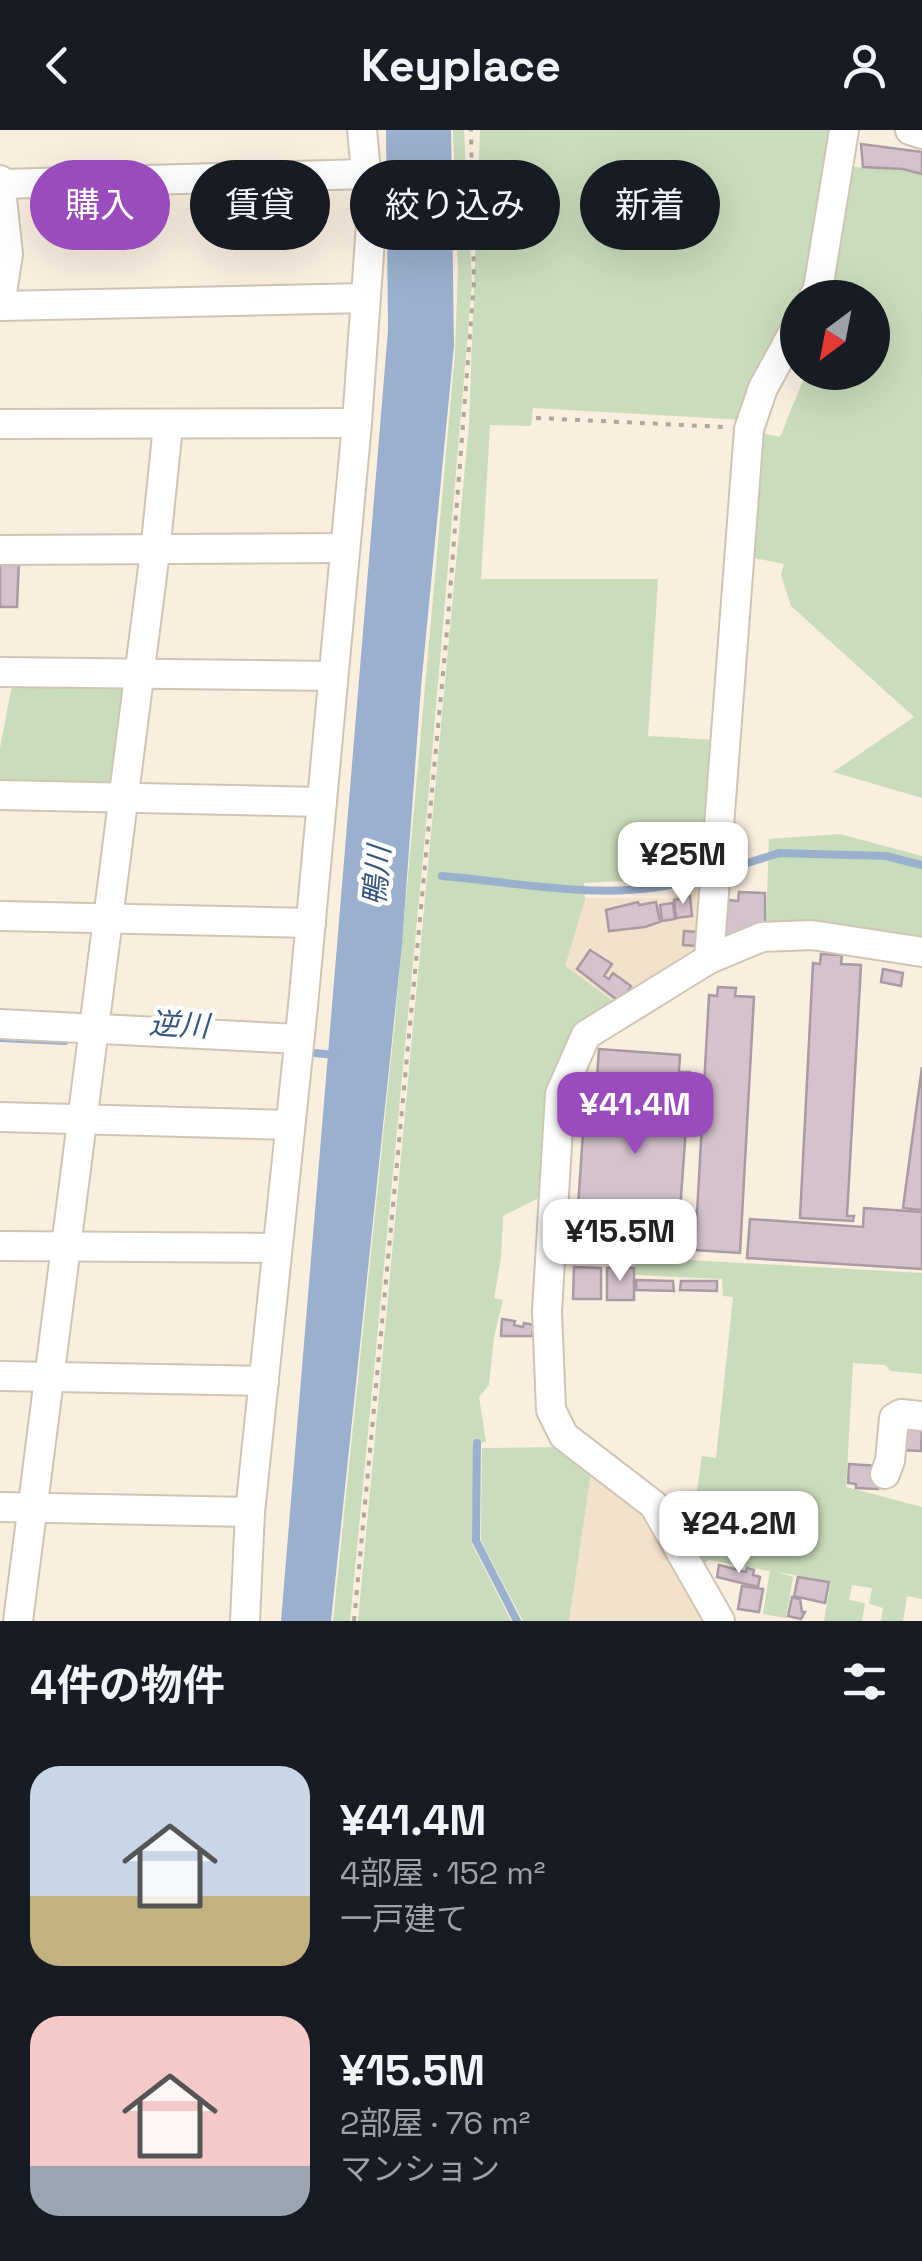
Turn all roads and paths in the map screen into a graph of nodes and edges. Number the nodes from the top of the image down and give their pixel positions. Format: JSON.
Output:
{"nodes":[{"id":1,"x":362,"y":130,"type":"edge"},
{"id":2,"x":471,"y":130,"type":"edge"},
{"id":3,"x":844,"y":130,"type":"edge"},
{"id":4,"x":910,"y":130,"type":"edge"},
{"id":5,"x":922,"y":134,"type":"edge"},
{"id":6,"x":365,"y":160,"type":"edge"},
{"id":7,"x":350,"y":174,"type":"edge"},
{"id":8,"x":0,"y":182,"type":"edge"},
{"id":9,"x":370,"y":250,"type":"edge"},
{"id":10,"x":819,"y":280,"type":"edge"},
{"id":11,"x":366,"y":298,"type":"junction"},
{"id":12,"x":0,"y":306,"type":"edge"},
{"id":13,"x":780,"y":357,"type":"edge"},
{"id":14,"x":536,"y":418,"type":"dead end"},
{"id":15,"x":357,"y":423,"type":"junction"},
{"id":16,"x":0,"y":424,"type":"edge"},
{"id":17,"x":168,"y":426,"type":"junction"},
{"id":18,"x":749,"y":428,"type":"junction"},
{"id":19,"x":346,"y":548,"type":"junction"},
{"id":20,"x":0,"y":550,"type":"edge"},
{"id":21,"x":155,"y":552,"type":"junction"},
{"id":22,"x":0,"y":672,"type":"edge"},
{"id":23,"x":139,"y":674,"type":"junction"},
{"id":24,"x":334,"y":676,"type":"junction"},
{"id":25,"x":0,"y":795,"type":"edge"},
{"id":26,"x":122,"y":797,"type":"junction"},
{"id":27,"x":322,"y":802,"type":"junction"},
{"id":28,"x":0,"y":916,"type":"edge"},
{"id":29,"x":107,"y":920,"type":"junction"},
{"id":30,"x":311,"y":923,"type":"junction"},
{"id":31,"x":922,"y":952,"type":"edge"},
{"id":32,"x":709,"y":959,"type":"junction"},
{"id":33,"x":0,"y":1024,"type":"edge"},
{"id":34,"x":91,"y":1038,"type":"junction"},
{"id":35,"x":298,"y":1048,"type":"junction"},
{"id":36,"x":0,"y":1117,"type":"edge"},
{"id":37,"x":81,"y":1117,"type":"junction"},
{"id":38,"x":290,"y":1124,"type":"junction"},
{"id":39,"x":0,"y":1246,"type":"edge"},
{"id":40,"x":65,"y":1247,"type":"junction"},
{"id":41,"x":278,"y":1248,"type":"junction"},
{"id":42,"x":0,"y":1376,"type":"edge"},
{"id":43,"x":48,"y":1378,"type":"junction"},
{"id":44,"x":264,"y":1381,"type":"junction"},
{"id":45,"x":922,"y":1416,"type":"edge"},
{"id":46,"x":885,"y":1474,"type":"dead end"},
{"id":47,"x":0,"y":1507,"type":"edge"},
{"id":48,"x":32,"y":1508,"type":"junction"},
{"id":49,"x":250,"y":1512,"type":"junction"},
{"id":50,"x":727,"y":1620,"type":"edge"},
{"id":51,"x":18,"y":1621,"type":"edge"},
{"id":52,"x":245,"y":1621,"type":"edge"},
{"id":53,"x":354,"y":1621,"type":"edge"}],
"edges":[{"from":1,"to":6,"type":"street"},
{"from":2,"to":53,"type":"path"},
{"from":3,"to":10,"type":"street"},
{"from":4,"to":5,"type":"street"},
{"from":7,"to":8,"type":"street"},
{"from":8,"to":12,"type":"street"},
{"from":9,"to":11,"type":"street"},
{"from":11,"to":12,"type":"street"},
{"from":11,"to":15,"type":"street"},
{"from":13,"to":18,"type":"street"},
{"from":14,"to":18,"type":"path"},
{"from":15,"to":17,"type":"street"},
{"from":15,"to":19,"type":"street"},
{"from":16,"to":17,"type":"street"},
{"from":17,"to":21,"type":"street"},
{"from":18,"to":32,"type":"street"},
{"from":19,"to":21,"type":"street"},
{"from":19,"to":24,"type":"street"},
{"from":20,"to":21,"type":"street"},
{"from":21,"to":23,"type":"street"},
{"from":22,"to":23,"type":"street"},
{"from":23,"to":24,"type":"street"},
{"from":23,"to":26,"type":"street"},
{"from":24,"to":27,"type":"street"},
{"from":25,"to":26,"type":"street"},
{"from":26,"to":27,"type":"street"},
{"from":26,"to":29,"type":"street"},
{"from":27,"to":30,"type":"street"},
{"from":28,"to":29,"type":"street"},
{"from":29,"to":30,"type":"street"},
{"from":29,"to":34,"type":"street"},
{"from":30,"to":35,"type":"street"},
{"from":31,"to":32,"type":"street"},
{"from":32,"to":50,"type":"street"},
{"from":33,"to":34,"type":"street"},
{"from":34,"to":35,"type":"street"},
{"from":34,"to":37,"type":"street"},
{"from":35,"to":38,"type":"street"},
{"from":36,"to":37,"type":"street"},
{"from":37,"to":38,"type":"street"},
{"from":37,"to":40,"type":"street"},
{"from":38,"to":41,"type":"street"},
{"from":39,"to":40,"type":"street"},
{"from":40,"to":41,"type":"street"},
{"from":40,"to":43,"type":"street"},
{"from":41,"to":44,"type":"street"},
{"from":42,"to":43,"type":"street"},
{"from":43,"to":44,"type":"street"},
{"from":43,"to":48,"type":"street"},
{"from":44,"to":49,"type":"street"},
{"from":45,"to":46,"type":"street"},
{"from":47,"to":48,"type":"street"},
{"from":48,"to":49,"type":"street"},
{"from":48,"to":51,"type":"street"},
{"from":49,"to":52,"type":"street"}]}
